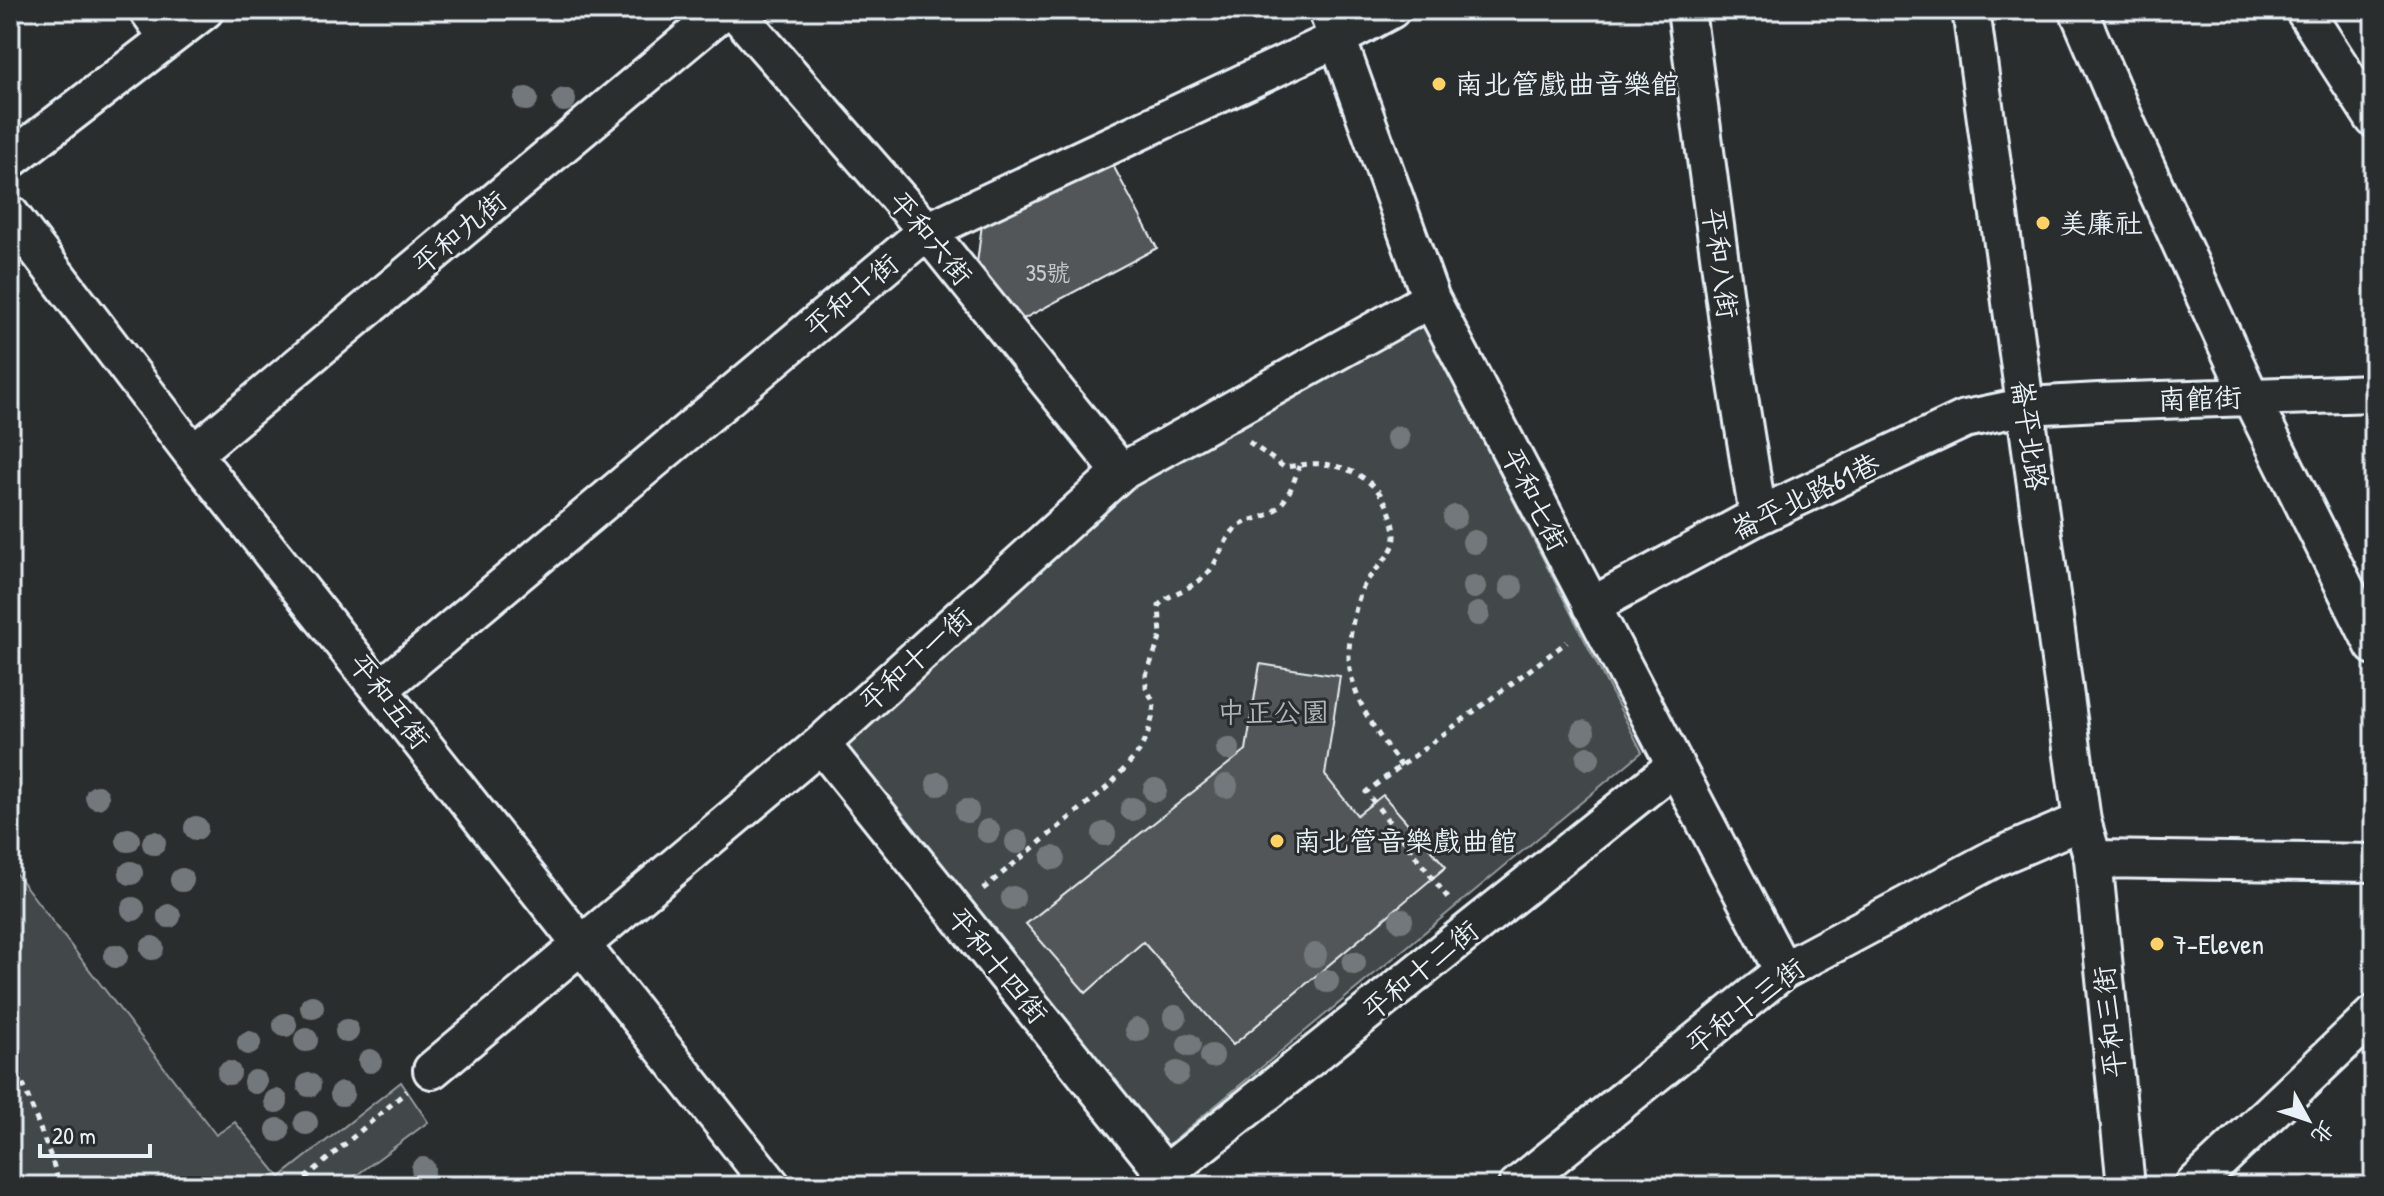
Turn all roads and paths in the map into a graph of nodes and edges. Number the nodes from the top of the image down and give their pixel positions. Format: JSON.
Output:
{"nodes":[{"id":1,"x":205,"y":10,"type":"edge"},
{"id":2,"x":724,"y":10,"type":"edge"},
{"id":3,"x":734,"y":10,"type":"edge"},
{"id":4,"x":1391,"y":10,"type":"edge"},
{"id":5,"x":1686,"y":10,"type":"edge"},
{"id":6,"x":1971,"y":10,"type":"edge"},
{"id":7,"x":2078,"y":10,"type":"edge"},
{"id":8,"x":2304,"y":10,"type":"edge"},
{"id":9,"x":158,"y":24,"type":"edge"},
{"id":10,"x":1332,"y":24,"type":"edge"},
{"id":11,"x":2374,"y":119,"type":"edge"},
{"id":12,"x":10,"y":160,"type":"edge"},
{"id":13,"x":10,"y":214,"type":"edge"},
{"id":14,"x":927,"y":231,"type":"junction"},
{"id":15,"x":1431,"y":299,"type":"junction"},
{"id":16,"x":2374,"y":393,"type":"edge"},
{"id":17,"x":2250,"y":396,"type":"junction"},
{"id":18,"x":2027,"y":406,"type":"junction"},
{"id":19,"x":1259,"y":432,"type":"dead end"},
{"id":20,"x":193,"y":454,"type":"junction"},
{"id":21,"x":1299,"y":466,"type":"junction"},
{"id":22,"x":1121,"y":472,"type":"junction"},
{"id":23,"x":1758,"y":516,"type":"junction"},
{"id":24,"x":1591,"y":606,"type":"junction"},
{"id":25,"x":2374,"y":646,"type":"edge"},
{"id":26,"x":1574,"y":655,"type":"dead end"},
{"id":27,"x":380,"y":689,"type":"junction"},
{"id":28,"x":821,"y":744,"type":"junction"},
{"id":29,"x":1401,"y":766,"type":"junction"},
{"id":30,"x":1675,"y":766,"type":"junction"},
{"id":31,"x":2082,"y":821,"type":"junction"},
{"id":32,"x":2093,"y":859,"type":"junction"},
{"id":33,"x":2374,"y":863,"type":"edge"},
{"id":34,"x":1460,"y":889,"type":"dead end"},
{"id":35,"x":976,"y":895,"type":"dead end"},
{"id":36,"x":582,"y":944,"type":"junction"},
{"id":37,"x":1783,"y":971,"type":"junction"},
{"id":38,"x":2374,"y":1014,"type":"edge"},
{"id":39,"x":10,"y":1050,"type":"edge"},
{"id":40,"x":432,"y":1070,"type":"joint"},
{"id":41,"x":1170,"y":1180,"type":"edge"},
{"id":42,"x":2208,"y":1181,"type":"edge"},
{"id":43,"x":62,"y":1186,"type":"edge"},
{"id":44,"x":296,"y":1186,"type":"edge"},
{"id":45,"x":772,"y":1186,"type":"edge"},
{"id":46,"x":1517,"y":1186,"type":"edge"},
{"id":47,"x":2126,"y":1186,"type":"edge"}],
"edges":[{"from":1,"to":9,"type":"street"},
{"from":2,"to":20,"type":"street","name":"平和九街"},
{"from":3,"to":14,"type":"street","name":"平和六街"},
{"from":4,"to":10,"type":"street","name":"平和十街"},
{"from":5,"to":23,"type":"street","name":"平和八街"},
{"from":6,"to":18,"type":"street","name":"崙平北路"},
{"from":7,"to":17,"type":"street"},
{"from":8,"to":11,"type":"street"},
{"from":9,"to":12,"type":"street"},
{"from":10,"to":14,"type":"street","name":"平和十街"},
{"from":10,"to":15,"type":"street","name":"平和七街"},
{"from":13,"to":20,"type":"street","name":"平和五街"},
{"from":14,"to":22,"type":"street","name":"平和六街"},
{"from":14,"to":27,"type":"street","name":"平和十街"},
{"from":15,"to":22,"type":"street","name":"平和十一街"},
{"from":15,"to":24,"type":"street","name":"平和七街"},
{"from":16,"to":17,"type":"street","name":"南館街"},
{"from":17,"to":18,"type":"street","name":"南館街"},
{"from":17,"to":25,"type":"street"},
{"from":18,"to":23,"type":"street","name":"崙平北路61巷"},
{"from":18,"to":31,"type":"street","name":"崙平北路"},
{"from":19,"to":21,"type":"path"},
{"from":20,"to":27,"type":"street","name":"平和五街"},
{"from":21,"to":29,"type":"path"},
{"from":21,"to":35,"type":"path"},
{"from":22,"to":28,"type":"street","name":"平和十一街"},
{"from":23,"to":24,"type":"street","name":"崙平北路61巷"},
{"from":24,"to":30,"type":"street","name":"平和七街"},
{"from":26,"to":29,"type":"path"},
{"from":27,"to":36,"type":"street","name":"平和五街"},
{"from":28,"to":36,"type":"street","name":"平和十一街"},
{"from":28,"to":41,"type":"street","name":"平和十四街"},
{"from":29,"to":34,"type":"path"},
{"from":30,"to":37,"type":"street","name":"平和七街"},
{"from":30,"to":41,"type":"street","name":"平和十二街"},
{"from":31,"to":32,"type":"street","name":"崙平北路"},
{"from":31,"to":37,"type":"street","name":"平和十三街"},
{"from":32,"to":33,"type":"street"},
{"from":32,"to":47,"type":"street","name":"平和三街"},
{"from":36,"to":40,"type":"street","name":"平和十一街"},
{"from":36,"to":45,"type":"street","name":"平和五街"},
{"from":37,"to":46,"type":"street","name":"平和十三街"},
{"from":38,"to":42,"type":"street"},
{"from":39,"to":43,"type":"path"},
{"from":40,"to":44,"type":"path"}]}
